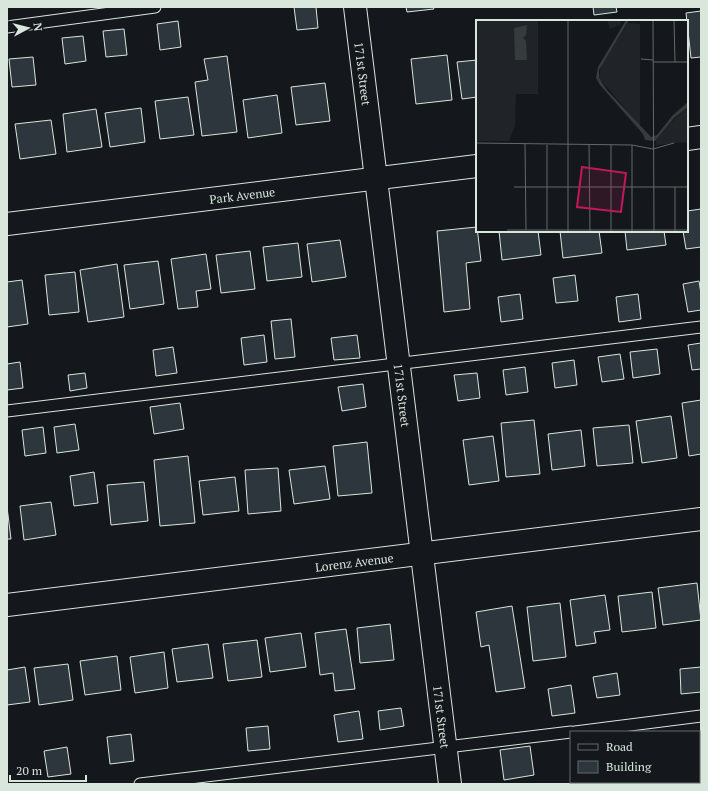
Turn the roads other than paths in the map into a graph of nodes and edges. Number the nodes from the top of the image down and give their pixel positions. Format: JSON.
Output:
{"nodes":[{"id":1,"x":154,"y":7,"type":"edge"},
{"id":2,"x":355,"y":7,"type":"edge"},
{"id":3,"x":7,"y":27,"type":"edge"},
{"id":4,"x":701,"y":137,"type":"edge"},
{"id":5,"x":688,"y":139,"type":"edge"},
{"id":6,"x":476,"y":166,"type":"edge"},
{"id":7,"x":376,"y":179,"type":"junction"},
{"id":8,"x":7,"y":224,"type":"edge"},
{"id":9,"x":701,"y":327,"type":"edge"},
{"id":10,"x":398,"y":364,"type":"junction"},
{"id":11,"x":7,"y":412,"type":"edge"},
{"id":12,"x":701,"y":519,"type":"edge"},
{"id":13,"x":422,"y":554,"type":"junction"},
{"id":14,"x":7,"y":605,"type":"edge"},
{"id":15,"x":701,"y":716,"type":"edge"},
{"id":16,"x":583,"y":731,"type":"edge"},
{"id":17,"x":570,"y":732,"type":"edge"},
{"id":18,"x":446,"y":748,"type":"junction"},
{"id":19,"x":140,"y":784,"type":"edge"},
{"id":20,"x":450,"y":784,"type":"edge"}],
"edges":[{"from":1,"to":3,"type":"lane"},
{"from":2,"to":7,"type":"street","name":"171st Street"},
{"from":4,"to":5,"type":"street"},
{"from":6,"to":7,"type":"street","name":"Park Avenue"},
{"from":7,"to":8,"type":"street","name":"Park Avenue"},
{"from":7,"to":10,"type":"street","name":"171st Street"},
{"from":9,"to":10,"type":"lane"},
{"from":10,"to":11,"type":"lane"},
{"from":10,"to":13,"type":"street","name":"171st Street"},
{"from":12,"to":13,"type":"street","name":"Lorenz Avenue"},
{"from":13,"to":14,"type":"street","name":"Lorenz Avenue"},
{"from":13,"to":18,"type":"street","name":"171st Street"},
{"from":15,"to":16,"type":"lane"},
{"from":17,"to":18,"type":"lane"},
{"from":18,"to":19,"type":"lane"},
{"from":18,"to":20,"type":"street","name":"171st Street"}]}
